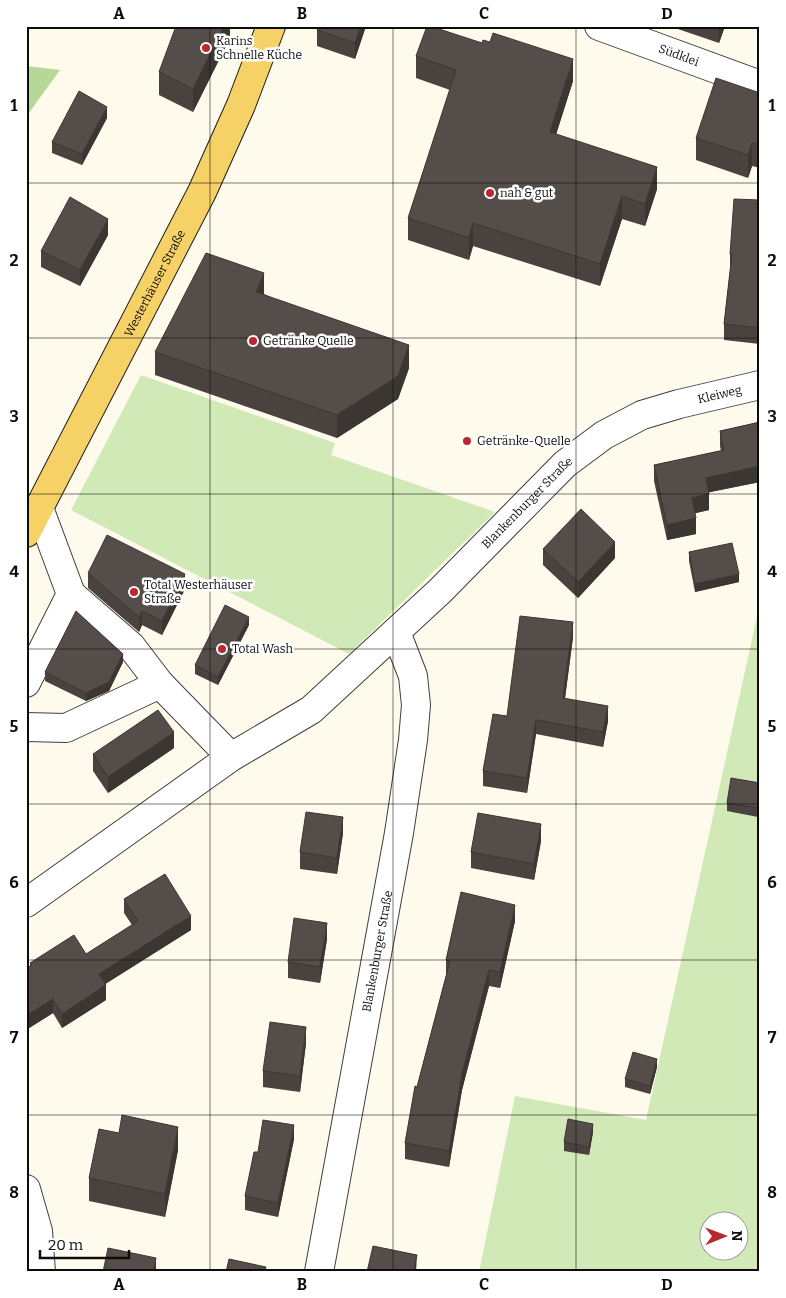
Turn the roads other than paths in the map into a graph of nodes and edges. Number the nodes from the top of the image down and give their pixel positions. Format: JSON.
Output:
{"nodes":[{"id":1,"x":271,"y":26,"type":"edge"},
{"id":2,"x":598,"y":26,"type":"edge"},
{"id":3,"x":760,"y":85,"type":"edge"},
{"id":4,"x":760,"y":385,"type":"edge"},
{"id":5,"x":678,"y":404,"type":"joint"},
{"id":6,"x":39,"y":508,"type":"junction"},
{"id":7,"x":26,"y":533,"type":"edge"},
{"id":8,"x":71,"y":594,"type":"junction"},
{"id":9,"x":396,"y":632,"type":"junction"},
{"id":10,"x":26,"y":683,"type":"edge"},
{"id":11,"x":160,"y":684,"type":"junction"},
{"id":12,"x":26,"y":727,"type":"edge"},
{"id":13,"x":231,"y":757,"type":"junction"},
{"id":14,"x":26,"y":903,"type":"edge"},
{"id":15,"x":26,"y":1188,"type":"edge"},
{"id":16,"x":41,"y":1272,"type":"edge"},
{"id":17,"x":319,"y":1272,"type":"edge"}],
"edges":[{"from":1,"to":6,"type":"main road","name":"Westerhäuser Straße"},
{"from":2,"to":3,"type":"street","name":"Südklei"},
{"from":4,"to":5,"type":"street","name":"Kleiweg"},
{"from":5,"to":9,"type":"street","name":"Blankenburger Straße"},
{"from":6,"to":7,"type":"main road","name":"Westerhäuser Straße"},
{"from":6,"to":8,"type":"street"},
{"from":8,"to":10,"type":"street"},
{"from":8,"to":11,"type":"street"},
{"from":9,"to":13,"type":"street","name":"Blankenburger Straße"},
{"from":9,"to":17,"type":"street","name":"Blankenburger Straße"},
{"from":11,"to":12,"type":"street"},
{"from":11,"to":13,"type":"street"},
{"from":13,"to":14,"type":"street","name":"Blankenburger Straße"},
{"from":15,"to":16,"type":"street"}]}
